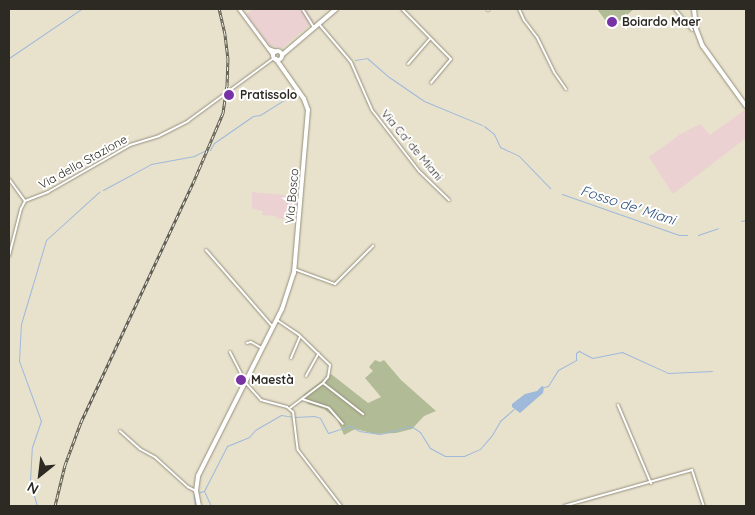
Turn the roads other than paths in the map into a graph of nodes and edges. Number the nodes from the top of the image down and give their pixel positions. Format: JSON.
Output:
{"nodes":[{"id":1,"x":239,"y":9,"type":"edge"},
{"id":2,"x":303,"y":9,"type":"edge"},
{"id":3,"x":336,"y":9,"type":"edge"},
{"id":4,"x":402,"y":9,"type":"edge"},
{"id":5,"x":519,"y":9,"type":"edge"},
{"id":6,"x":675,"y":9,"type":"edge"},
{"id":7,"x":694,"y":9,"type":"edge"},
{"id":8,"x":318,"y":22,"type":"junction"},
{"id":9,"x":314,"y":26,"type":"junction"},
{"id":10,"x":692,"y":30,"type":"dead end"},
{"id":11,"x":430,"y":39,"type":"junction"},
{"id":12,"x":266,"y":46,"type":"junction"},
{"id":13,"x":286,"y":49,"type":"junction"},
{"id":14,"x":277,"y":51,"type":"junction"},
{"id":15,"x":281,"y":56,"type":"junction"},
{"id":16,"x":274,"y":57,"type":"junction"},
{"id":17,"x":408,"y":64,"type":"dead end"},
{"id":18,"x":284,"y":70,"type":"junction"},
{"id":19,"x":431,"y":83,"type":"dead end"},
{"id":20,"x":566,"y":89,"type":"dead end"},
{"id":21,"x":746,"y":106,"type":"edge"},
{"id":22,"x":9,"y":179,"type":"edge"},
{"id":23,"x":449,"y":200,"type":"dead end"},
{"id":24,"x":25,"y":201,"type":"junction"},
{"id":25,"x":372,"y":246,"type":"dead end"},
{"id":26,"x":206,"y":250,"type":"dead end"},
{"id":27,"x":9,"y":256,"type":"edge"},
{"id":28,"x":294,"y":269,"type":"junction"},
{"id":29,"x":277,"y":320,"type":"junction"},
{"id":30,"x":273,"y":327,"type":"junction"},
{"id":31,"x":300,"y":337,"type":"junction"},
{"id":32,"x":247,"y":343,"type":"dead end"},
{"id":33,"x":262,"y":348,"type":"junction"},
{"id":34,"x":230,"y":352,"type":"dead end"},
{"id":35,"x":319,"y":353,"type":"junction"},
{"id":36,"x":291,"y":358,"type":"dead end"},
{"id":37,"x":306,"y":376,"type":"dead end"},
{"id":38,"x":245,"y":381,"type":"junction"},
{"id":39,"x":323,"y":382,"type":"junction"},
{"id":40,"x":302,"y":399,"type":"junction"},
{"id":41,"x":618,"y":405,"type":"dead end"},
{"id":42,"x":290,"y":408,"type":"junction"},
{"id":43,"x":363,"y":414,"type":"dead end"},
{"id":44,"x":343,"y":424,"type":"dead end"},
{"id":45,"x":120,"y":431,"type":"dead end"},
{"id":46,"x":651,"y":483,"type":"junction"},
{"id":47,"x":197,"y":493,"type":"junction"},
{"id":48,"x":199,"y":506,"type":"edge"},
{"id":49,"x":341,"y":506,"type":"edge"},
{"id":50,"x":564,"y":506,"type":"edge"},
{"id":51,"x":704,"y":506,"type":"edge"}],
"edges":[{"from":1,"to":12,"type":"main road","name":"Via Bosco"},
{"from":2,"to":9,"type":"street"},
{"from":3,"to":8,"type":"main road"},
{"from":4,"to":11,"type":"street"},
{"from":5,"to":20,"type":"street"},
{"from":6,"to":10,"type":"street"},
{"from":7,"to":21,"type":"main road"},
{"from":8,"to":9,"type":"main road"},
{"from":8,"to":23,"type":"street","name":"Via Ca' de Miani"},
{"from":9,"to":13,"type":"main road"},
{"from":11,"to":17,"type":"street"},
{"from":11,"to":19,"type":"street"},
{"from":12,"to":14,"type":"main road"},
{"from":12,"to":16,"type":"main road","name":"Via Bosco"},
{"from":13,"to":14,"type":"main road"},
{"from":13,"to":15,"type":"main road"},
{"from":14,"to":15,"type":"main road"},
{"from":14,"to":16,"type":"main road"},
{"from":15,"to":16,"type":"main road"},
{"from":15,"to":18,"type":"main road","name":"Via Bosco"},
{"from":16,"to":18,"type":"main road","name":"Via Bosco"},
{"from":16,"to":24,"type":"street","name":"Via della Stazione"},
{"from":18,"to":28,"type":"main road","name":"Via Bosco"},
{"from":22,"to":24,"type":"street"},
{"from":24,"to":27,"type":"street"},
{"from":25,"to":28,"type":"street"},
{"from":26,"to":30,"type":"street"},
{"from":28,"to":29,"type":"main road","name":"Via Bosco"},
{"from":29,"to":30,"type":"main road","name":"Via Bosco"},
{"from":29,"to":31,"type":"street"},
{"from":30,"to":33,"type":"main road","name":"Via Bosco"},
{"from":31,"to":35,"type":"street"},
{"from":31,"to":36,"type":"street"},
{"from":32,"to":33,"type":"street"},
{"from":33,"to":38,"type":"main road","name":"Via Bosco"},
{"from":34,"to":38,"type":"street"},
{"from":35,"to":37,"type":"street"},
{"from":35,"to":39,"type":"street"},
{"from":38,"to":42,"type":"street"},
{"from":38,"to":47,"type":"main road","name":"Via Bosco"},
{"from":39,"to":40,"type":"street"},
{"from":39,"to":43,"type":"street"},
{"from":40,"to":42,"type":"street"},
{"from":40,"to":44,"type":"street"},
{"from":41,"to":46,"type":"street"},
{"from":42,"to":49,"type":"street"},
{"from":45,"to":47,"type":"street"},
{"from":46,"to":50,"type":"street"},
{"from":46,"to":51,"type":"street"},
{"from":47,"to":48,"type":"main road","name":"Via Bosco"}]}
